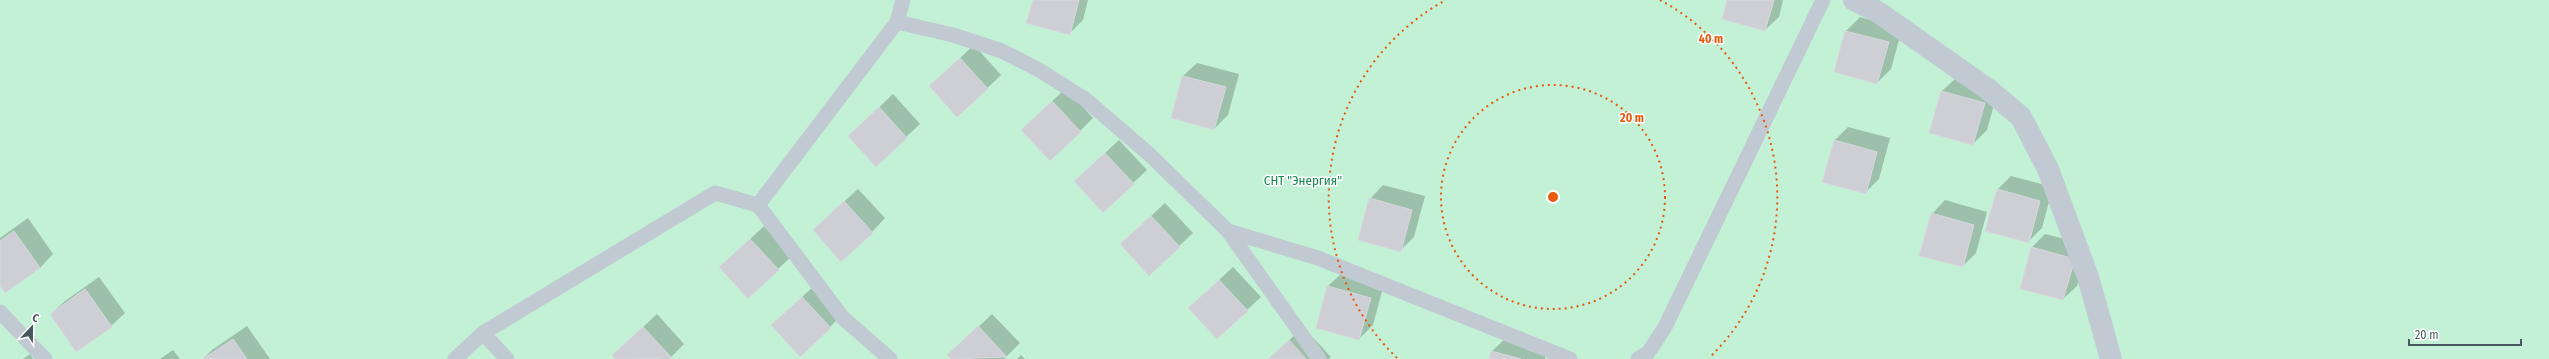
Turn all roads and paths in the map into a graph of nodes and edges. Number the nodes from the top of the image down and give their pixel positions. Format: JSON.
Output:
{"nodes":[{"id":1,"x":903,"y":0,"type":"edge"},
{"id":2,"x":1823,"y":0,"type":"edge"},
{"id":3,"x":1854,"y":0,"type":"edge"},
{"id":4,"x":897,"y":22,"type":"junction"},
{"id":5,"x":758,"y":205,"type":"junction"},
{"id":6,"x":1228,"y":231,"type":"junction"},
{"id":7,"x":0,"y":312,"type":"edge"},
{"id":8,"x":483,"y":333,"type":"junction"},
{"id":9,"x":45,"y":359,"type":"edge"},
{"id":10,"x":455,"y":359,"type":"edge"},
{"id":11,"x":507,"y":359,"type":"edge"},
{"id":12,"x":890,"y":359,"type":"edge"},
{"id":13,"x":1319,"y":359,"type":"edge"},
{"id":14,"x":1570,"y":359,"type":"edge"},
{"id":15,"x":1638,"y":359,"type":"edge"},
{"id":16,"x":2111,"y":359,"type":"edge"}],
"edges":[{"from":1,"to":4,"type":"lane"},
{"from":2,"to":15,"type":"lane"},
{"from":3,"to":16,"type":"street"},
{"from":4,"to":5,"type":"lane"},
{"from":4,"to":6,"type":"lane"},
{"from":5,"to":8,"type":"lane"},
{"from":5,"to":12,"type":"lane"},
{"from":6,"to":13,"type":"lane"},
{"from":6,"to":14,"type":"lane"},
{"from":7,"to":9,"type":"lane"},
{"from":8,"to":10,"type":"lane"},
{"from":8,"to":11,"type":"lane"}]}
